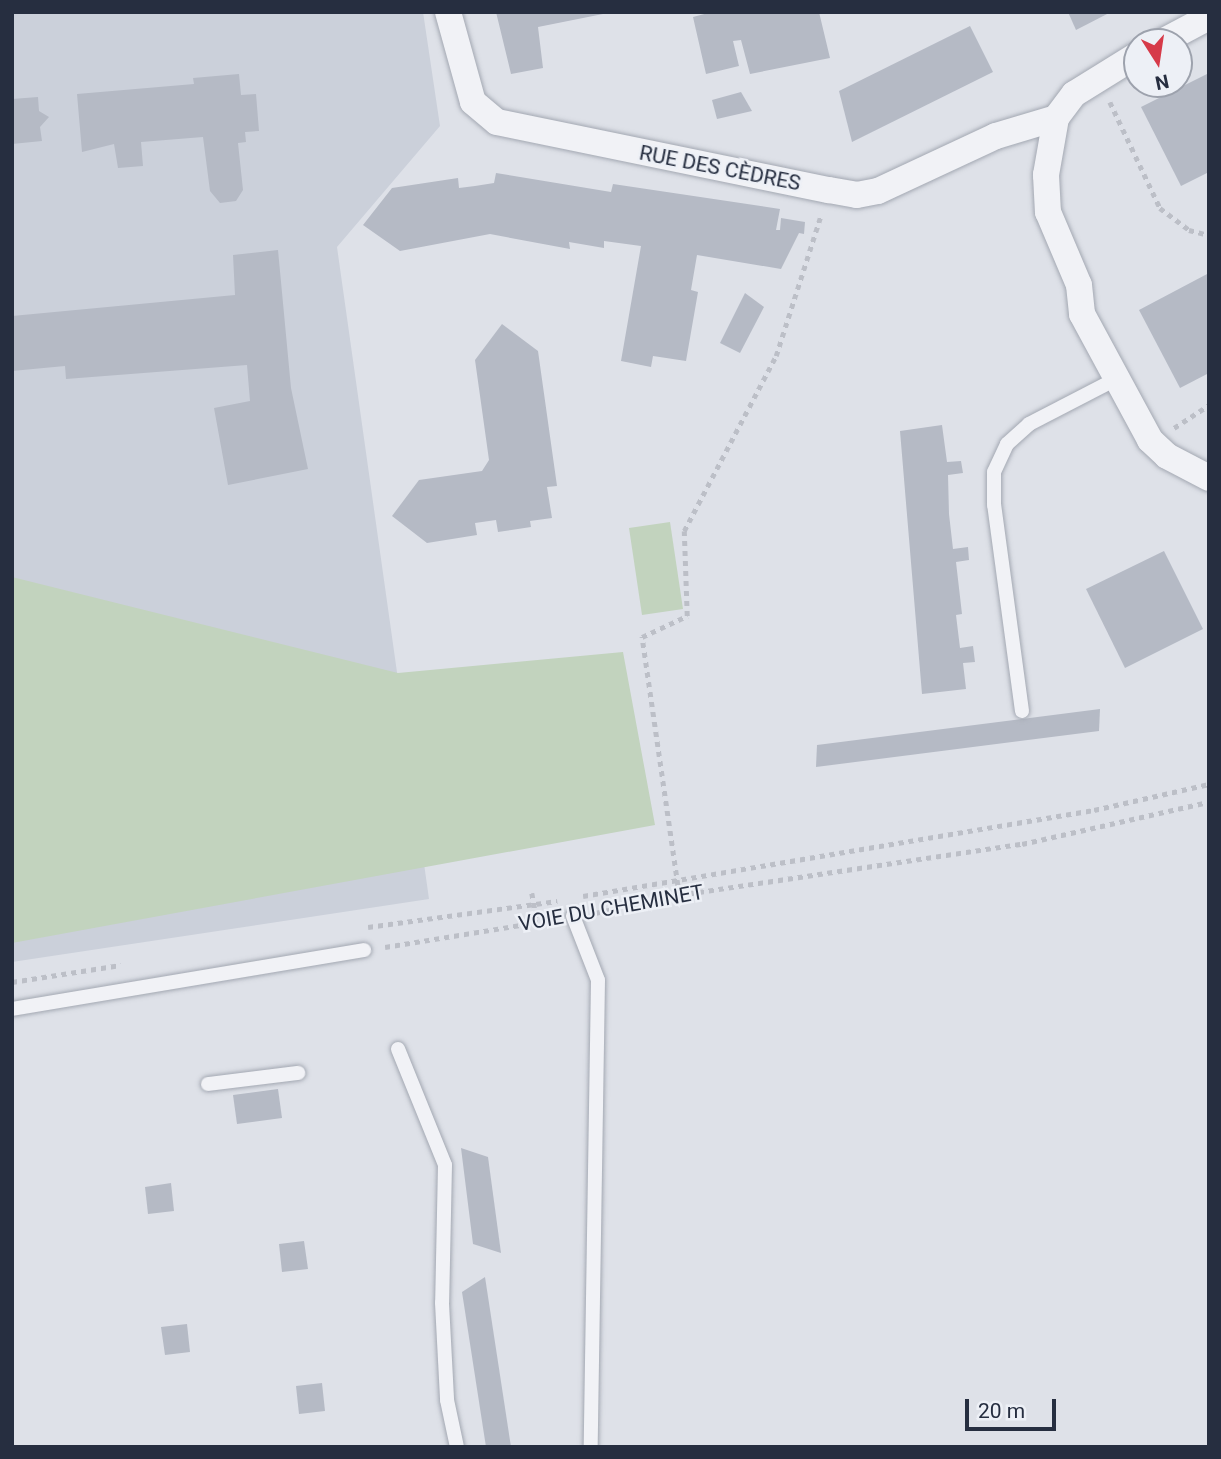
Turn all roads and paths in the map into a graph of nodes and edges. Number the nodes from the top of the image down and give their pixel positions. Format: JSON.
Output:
{"nodes":[{"id":1,"x":448,"y":12,"type":"edge"},
{"id":2,"x":1198,"y":18,"type":"edge"},
{"id":3,"x":1183,"y":28,"type":"edge"},
{"id":4,"x":1123,"y":63,"type":"edge"},
{"id":5,"x":1098,"y":78,"type":"junction"},
{"id":6,"x":1056,"y":118,"type":"junction"},
{"id":7,"x":829,"y":190,"type":"junction"},
{"id":8,"x":1209,"y":235,"type":"edge"},
{"id":9,"x":1116,"y":379,"type":"junction"},
{"id":10,"x":1209,"y":405,"type":"edge"},
{"id":11,"x":1156,"y":446,"type":"junction"},
{"id":12,"x":1209,"y":478,"type":"edge"},
{"id":13,"x":1022,"y":710,"type":"dead end"},
{"id":14,"x":1209,"y":784,"type":"edge"},
{"id":15,"x":1209,"y":802,"type":"edge"},
{"id":16,"x":677,"y":879,"type":"junction"},
{"id":17,"x":532,"y":893,"type":"dead end"},
{"id":18,"x":679,"y":895,"type":"junction"},
{"id":19,"x":580,"y":897,"type":"dead end"},
{"id":20,"x":568,"y":899,"type":"dead end"},
{"id":21,"x":535,"y":906,"type":"junction"},
{"id":22,"x":573,"y":916,"type":"junction"},
{"id":23,"x":537,"y":922,"type":"junction"},
{"id":24,"x":363,"y":928,"type":"dead end"},
{"id":25,"x":364,"y":950,"type":"joint"},
{"id":26,"x":124,"y":965,"type":"dead end"},
{"id":27,"x":12,"y":982,"type":"edge"},
{"id":28,"x":12,"y":1009,"type":"edge"},
{"id":29,"x":398,"y":1049,"type":"dead end"},
{"id":30,"x":298,"y":1073,"type":"dead end"},
{"id":31,"x":208,"y":1084,"type":"dead end"},
{"id":32,"x":457,"y":1447,"type":"edge"},
{"id":33,"x":591,"y":1447,"type":"edge"}],
"edges":[{"from":1,"to":7,"type":"street","name":"RUE DES CÈDRES"},
{"from":2,"to":3,"type":"street"},
{"from":4,"to":5,"type":"street"},
{"from":5,"to":6,"type":"street"},
{"from":5,"to":8,"type":"path"},
{"from":6,"to":7,"type":"street","name":"RUE DES CÈDRES"},
{"from":6,"to":9,"type":"street"},
{"from":7,"to":16,"type":"path"},
{"from":9,"to":11,"type":"street"},
{"from":9,"to":13,"type":"lane"},
{"from":10,"to":11,"type":"path"},
{"from":11,"to":12,"type":"street"},
{"from":14,"to":16,"type":"path","name":"VOIE DU CHEMINET"},
{"from":15,"to":18,"type":"path","name":"VOIE DU CHEMINET"},
{"from":16,"to":18,"type":"path"},
{"from":16,"to":19,"type":"path","name":"VOIE DU CHEMINET"},
{"from":17,"to":21,"type":"path"},
{"from":18,"to":22,"type":"path","name":"VOIE DU CHEMINET"},
{"from":20,"to":21,"type":"path","name":"VOIE DU CHEMINET"},
{"from":21,"to":23,"type":"path"},
{"from":21,"to":24,"type":"path","name":"VOIE DU CHEMINET"},
{"from":22,"to":23,"type":"path","name":"VOIE DU CHEMINET"},
{"from":22,"to":33,"type":"lane"},
{"from":23,"to":25,"type":"path","name":"VOIE DU CHEMINET"},
{"from":25,"to":28,"type":"lane"},
{"from":26,"to":27,"type":"path"},
{"from":29,"to":32,"type":"lane"},
{"from":30,"to":31,"type":"lane"}]}
